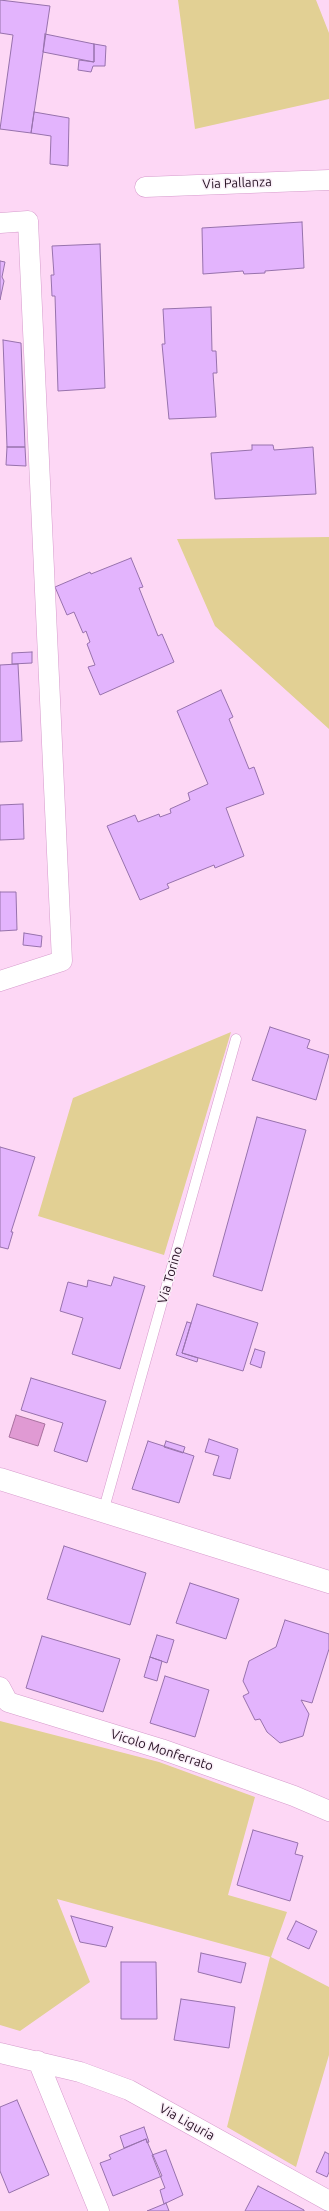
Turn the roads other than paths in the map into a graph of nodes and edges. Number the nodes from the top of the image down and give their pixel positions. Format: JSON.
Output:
{"nodes":[{"id":1,"x":329,"y":180,"type":"edge"},
{"id":2,"x":145,"y":187,"type":"dead end"},
{"id":3,"x":0,"y":223,"type":"edge"},
{"id":4,"x":0,"y":980,"type":"edge"},
{"id":5,"x":236,"y":1039,"type":"dead end"},
{"id":6,"x":0,"y":1479,"type":"edge"},
{"id":7,"x":103,"y":1512,"type":"junction"},
{"id":8,"x":329,"y":1582,"type":"edge"},
{"id":9,"x":0,"y":1687,"type":"edge"},
{"id":10,"x":329,"y":1811,"type":"edge"},
{"id":11,"x":0,"y":2052,"type":"edge"},
{"id":12,"x":38,"y":2061,"type":"junction"},
{"id":13,"x":329,"y":2201,"type":"edge"},
{"id":14,"x":99,"y":2211,"type":"edge"}],
"edges":[{"from":1,"to":2,"type":"street","name":"Via Pallanza"},
{"from":3,"to":4,"type":"street"},
{"from":5,"to":7,"type":"lane","name":"Via Torino"},
{"from":6,"to":7,"type":"main road"},
{"from":7,"to":8,"type":"main road"},
{"from":9,"to":10,"type":"street","name":"Vicolo Monferrato"},
{"from":11,"to":12,"type":"street","name":"Via Liguria"},
{"from":12,"to":13,"type":"street","name":"Via Liguria"},
{"from":12,"to":14,"type":"street"}]}
